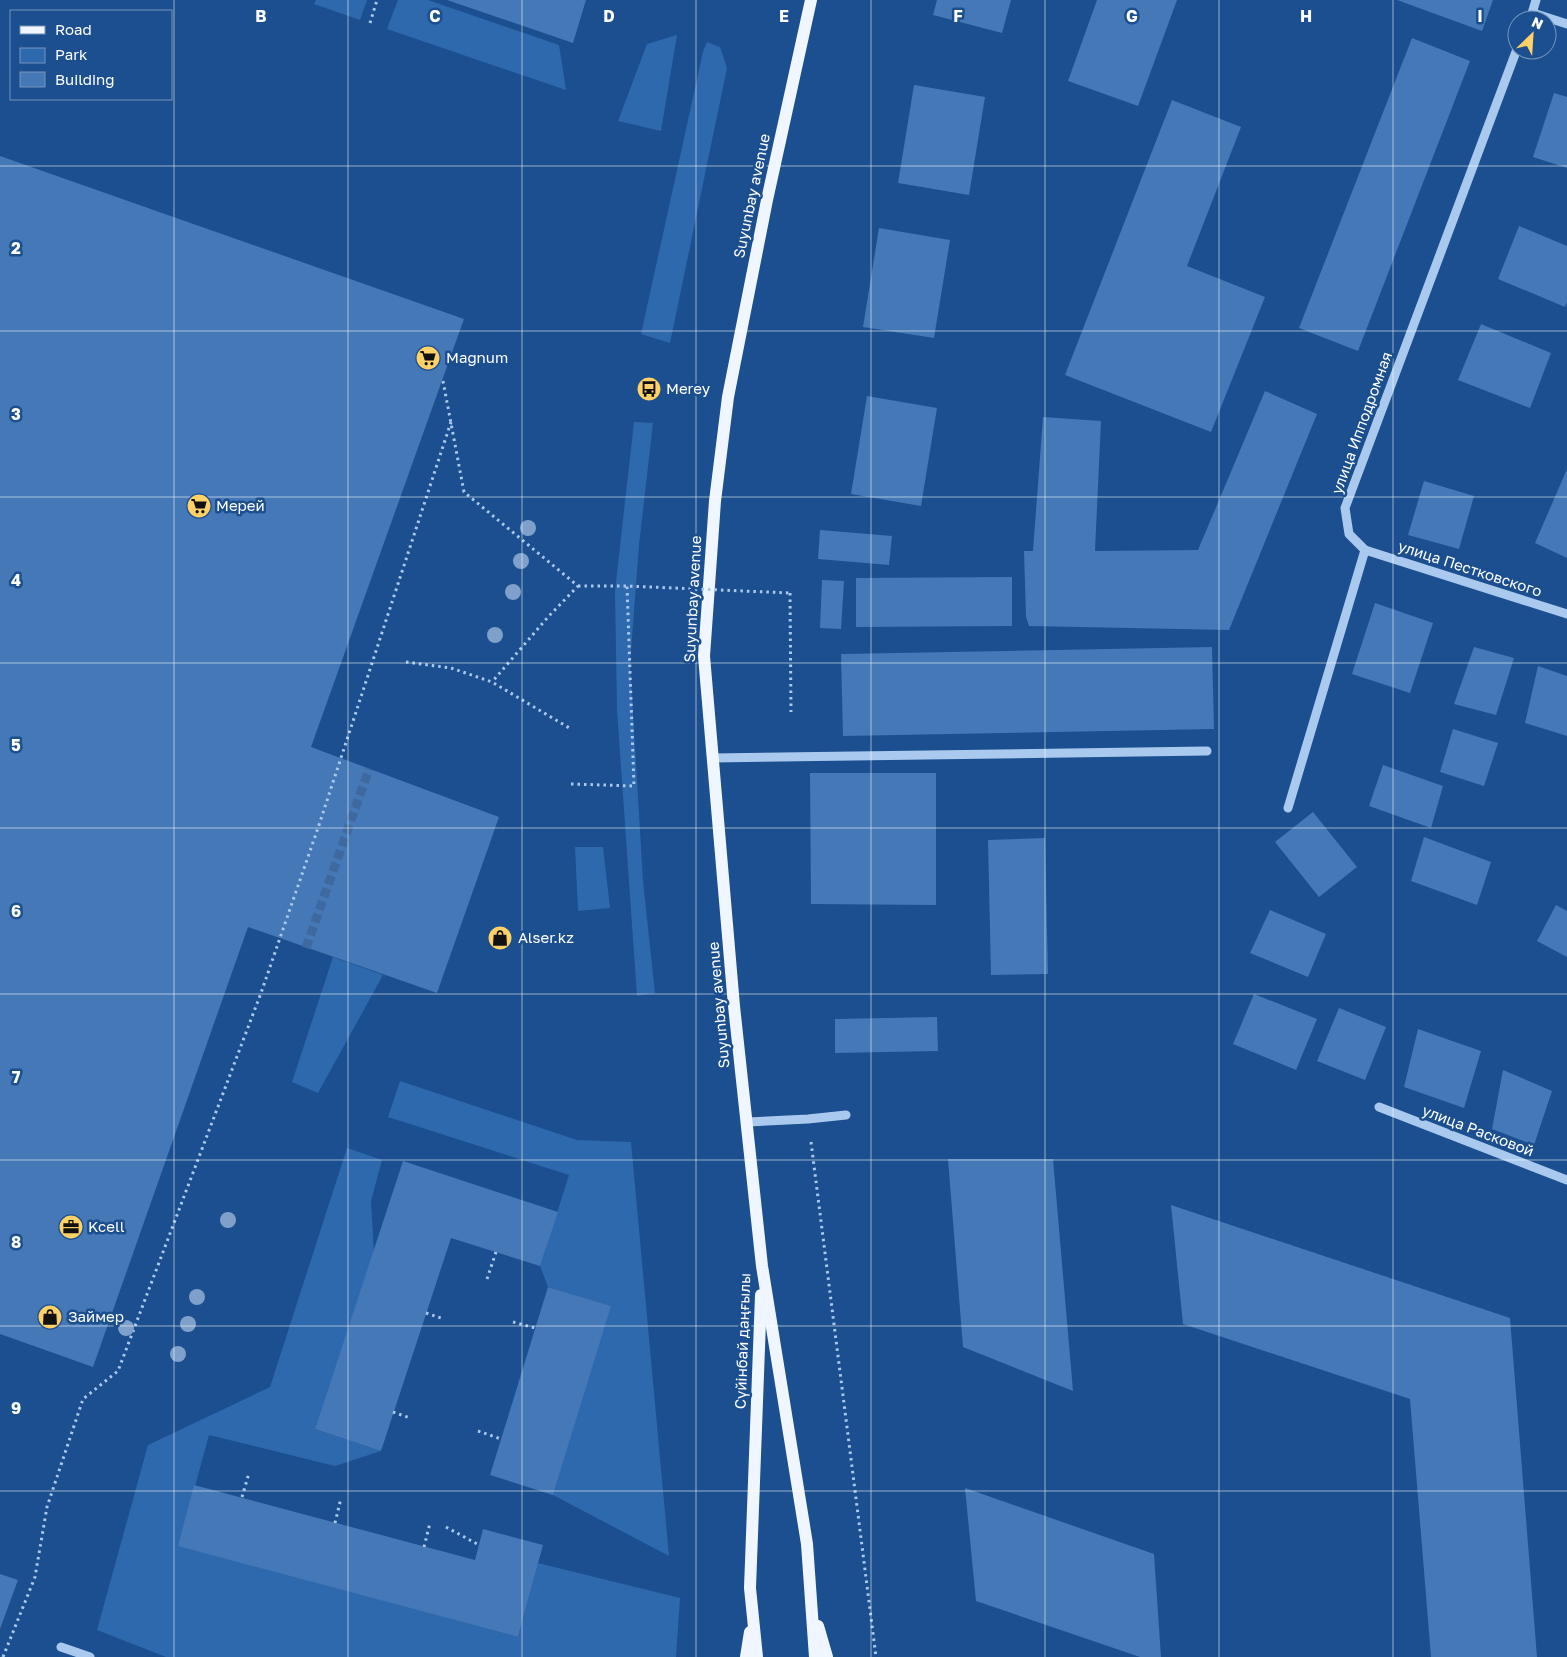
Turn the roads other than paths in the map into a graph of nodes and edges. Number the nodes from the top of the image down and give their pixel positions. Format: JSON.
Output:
{"nodes":[{"id":1,"x":811,"y":0,"type":"edge"},
{"id":2,"x":1513,"y":60,"type":"edge"},
{"id":3,"x":1365,"y":550,"type":"junction"},
{"id":4,"x":1567,"y":614,"type":"edge"},
{"id":5,"x":1207,"y":751,"type":"dead end"},
{"id":6,"x":712,"y":758,"type":"junction"},
{"id":7,"x":1288,"y":808,"type":"dead end"},
{"id":8,"x":1379,"y":1107,"type":"dead end"},
{"id":9,"x":846,"y":1115,"type":"dead end"},
{"id":10,"x":747,"y":1122,"type":"junction"},
{"id":11,"x":1567,"y":1180,"type":"edge"},
{"id":12,"x":762,"y":1266,"type":"junction"},
{"id":13,"x":812,"y":1610,"type":"junction"},
{"id":14,"x":752,"y":1615,"type":"junction"},
{"id":15,"x":61,"y":1647,"type":"dead end"},
{"id":16,"x":90,"y":1657,"type":"edge"},
{"id":17,"x":746,"y":1657,"type":"edge"},
{"id":18,"x":757,"y":1657,"type":"edge"},
{"id":19,"x":814,"y":1657,"type":"edge"},
{"id":20,"x":827,"y":1657,"type":"edge"}],
"edges":[{"from":1,"to":6,"type":"main road","name":"Suyunbay avenue"},
{"from":2,"to":3,"type":"street","name":"улица Ипподромная"},
{"from":3,"to":4,"type":"street","name":"улица Пестковского"},
{"from":3,"to":7,"type":"street"},
{"from":5,"to":6,"type":"street"},
{"from":6,"to":10,"type":"main road","name":"Suyunbay avenue"},
{"from":8,"to":11,"type":"street","name":"улица Расковой"},
{"from":9,"to":10,"type":"street"},
{"from":10,"to":12,"type":"main road","name":"Suyunbay avenue"},
{"from":12,"to":13,"type":"main road","name":"Сүйінбай даңғылы"},
{"from":12,"to":14,"type":"main road","name":"Сүйінбай даңғылы"},
{"from":13,"to":19,"type":"main road","name":"Сүйінбай даңғылы"},
{"from":13,"to":20,"type":"main road"},
{"from":14,"to":17,"type":"main road"},
{"from":14,"to":18,"type":"main road","name":"Сүйінбай даңғылы"},
{"from":15,"to":16,"type":"street"}]}
